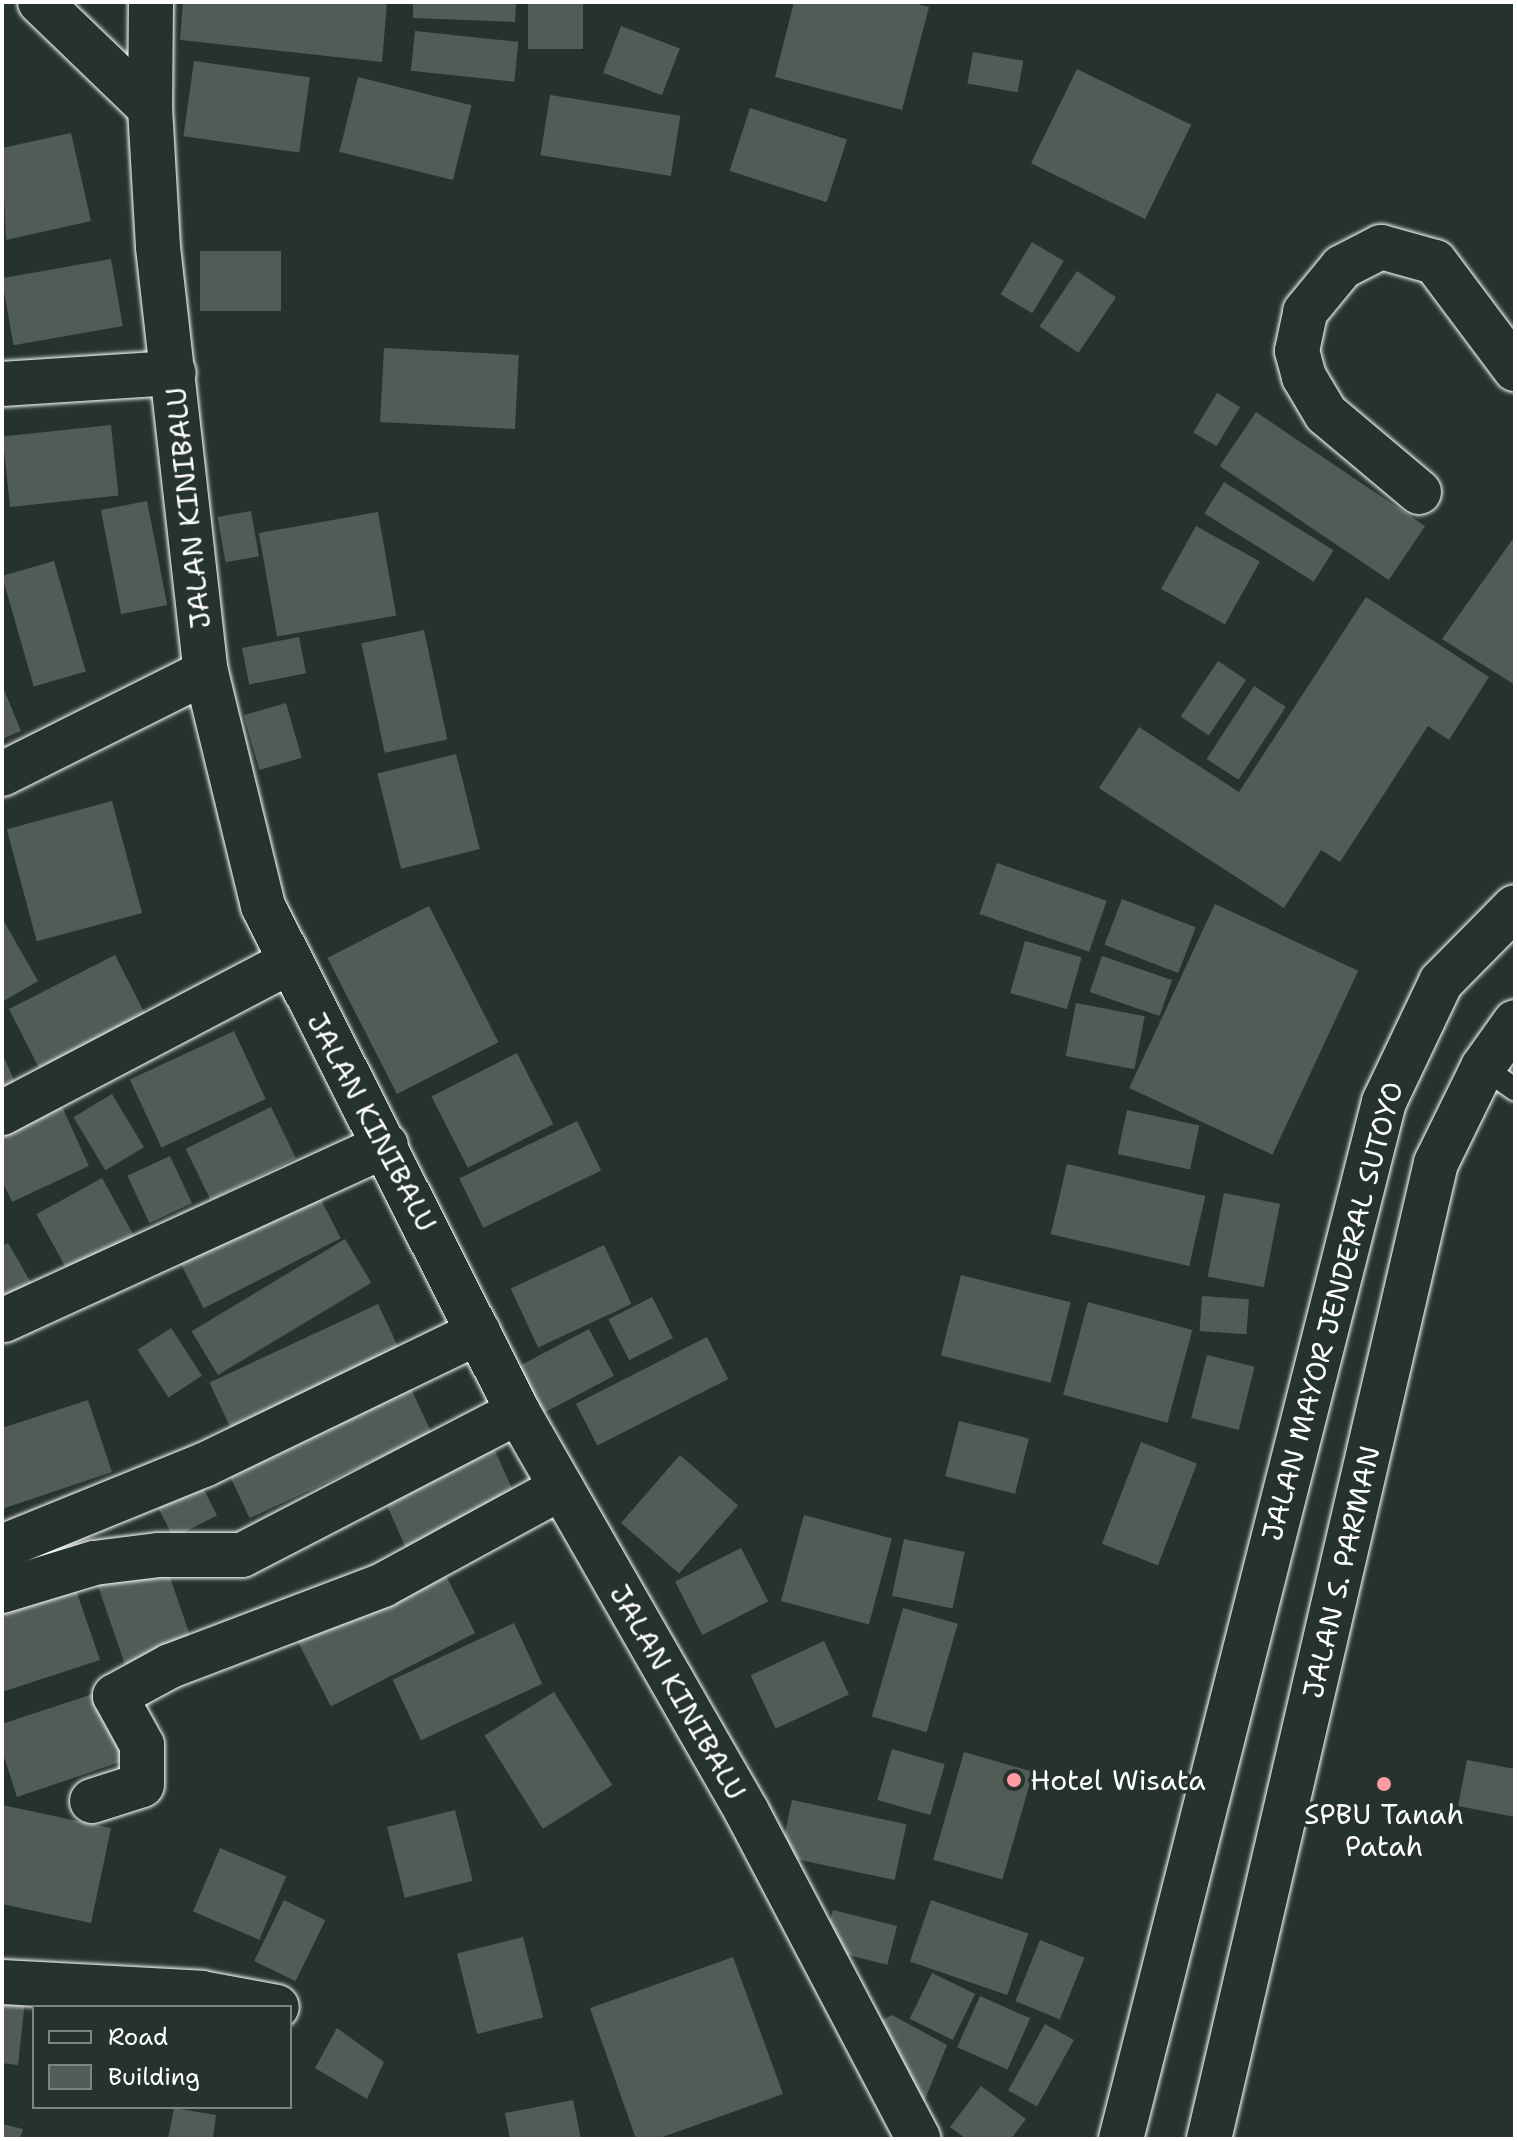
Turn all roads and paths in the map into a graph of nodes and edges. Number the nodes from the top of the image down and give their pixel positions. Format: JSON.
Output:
{"nodes":[{"id":1,"x":40,"y":2,"type":"edge"},
{"id":2,"x":151,"y":2,"type":"edge"},
{"id":3,"x":150,"y":108,"type":"junction"},
{"id":4,"x":1515,"y":369,"type":"edge"},
{"id":5,"x":174,"y":373,"type":"junction"},
{"id":6,"x":2,"y":384,"type":"edge"},
{"id":7,"x":1419,"y":492,"type":"dead end"},
{"id":8,"x":206,"y":672,"type":"junction"},
{"id":9,"x":2,"y":774,"type":"edge"},
{"id":10,"x":1515,"y":907,"type":"edge"},
{"id":11,"x":288,"y":963,"type":"junction"},
{"id":12,"x":1515,"y":1022,"type":"edge"},
{"id":13,"x":1499,"y":1078,"type":"edge"},
{"id":14,"x":2,"y":1113,"type":"edge"},
{"id":15,"x":386,"y":1145,"type":"junction"},
{"id":16,"x":4,"y":1320,"type":"dead end"},
{"id":17,"x":479,"y":1332,"type":"junction"},
{"id":18,"x":518,"y":1412,"type":"junction"},
{"id":19,"x":561,"y":1488,"type":"junction"},
{"id":20,"x":2,"y":1547,"type":"edge"},
{"id":21,"x":2,"y":1591,"type":"edge"},
{"id":22,"x":92,"y":1801,"type":"dead end"},
{"id":23,"x":2,"y":1982,"type":"edge"},
{"id":24,"x":266,"y":2005,"type":"edge"},
{"id":25,"x":919,"y":2139,"type":"edge"},
{"id":26,"x":1121,"y":2139,"type":"edge"},
{"id":27,"x":1209,"y":2139,"type":"edge"}],
"edges":[{"from":1,"to":3,"type":"street"},
{"from":2,"to":3,"type":"street","name":"JALAN KINIBALU"},
{"from":3,"to":5,"type":"street","name":"JALAN KINIBALU"},
{"from":4,"to":7,"type":"street"},
{"from":5,"to":6,"type":"street"},
{"from":5,"to":8,"type":"street","name":"JALAN KINIBALU"},
{"from":8,"to":9,"type":"street"},
{"from":8,"to":11,"type":"street","name":"JALAN KINIBALU"},
{"from":10,"to":26,"type":"street","name":"JALAN MAYOR JENDERAL SUTOYO"},
{"from":11,"to":14,"type":"street"},
{"from":11,"to":15,"type":"street","name":"JALAN KINIBALU"},
{"from":12,"to":13,"type":"street","name":"JALAN S. PARMAN"},
{"from":13,"to":27,"type":"street","name":"JALAN S. PARMAN"},
{"from":15,"to":16,"type":"street"},
{"from":15,"to":17,"type":"street","name":"JALAN KINIBALU"},
{"from":17,"to":18,"type":"street","name":"JALAN KINIBALU"},
{"from":17,"to":20,"type":"street"},
{"from":18,"to":19,"type":"street","name":"JALAN KINIBALU"},
{"from":18,"to":21,"type":"street"},
{"from":19,"to":22,"type":"street"},
{"from":19,"to":25,"type":"street","name":"JALAN KINIBALU"},
{"from":23,"to":24,"type":"street"}]}
